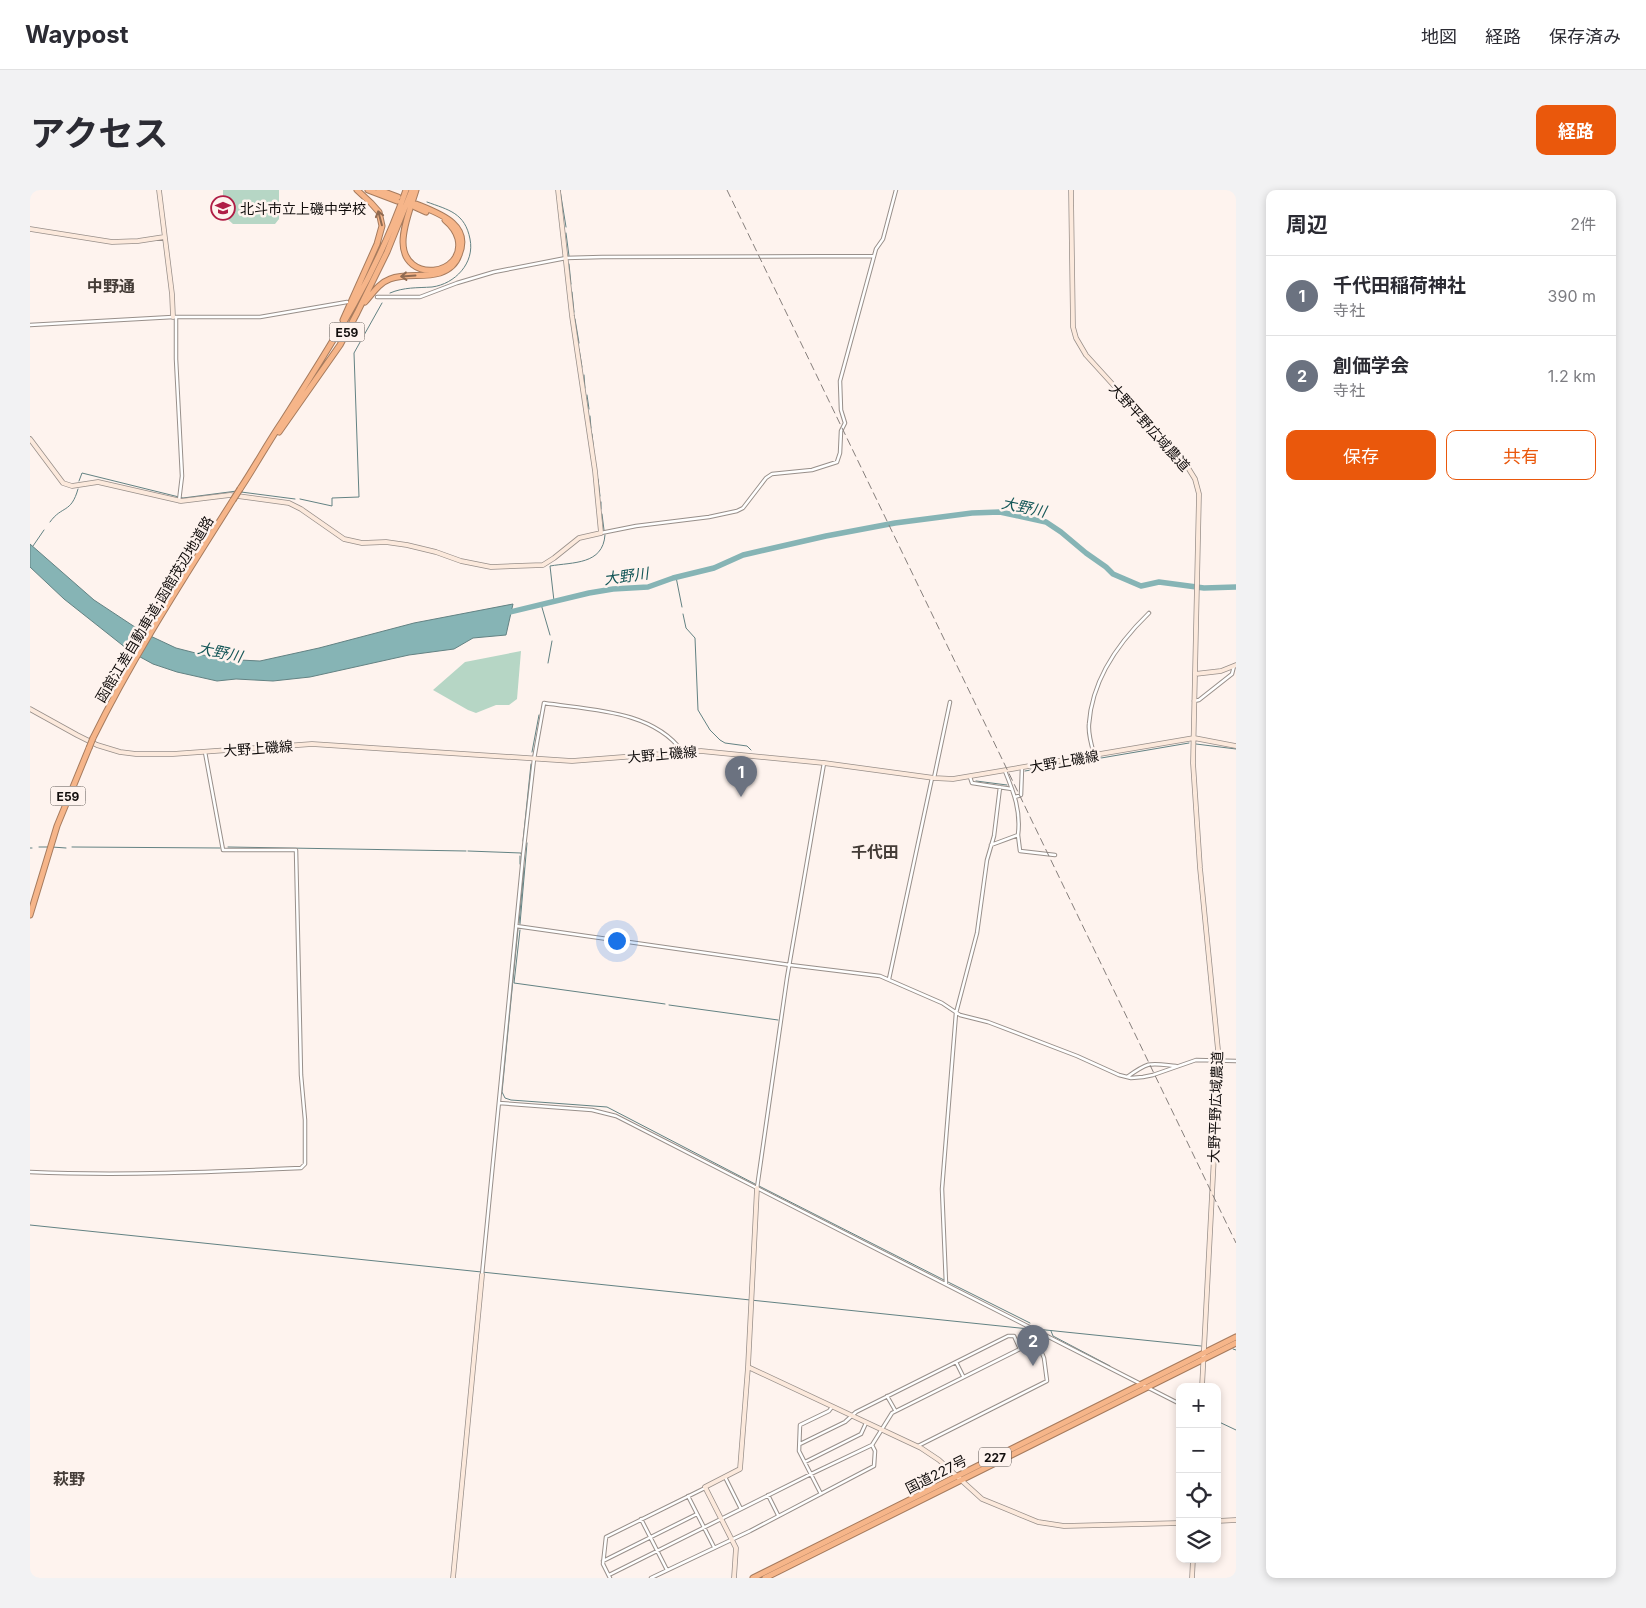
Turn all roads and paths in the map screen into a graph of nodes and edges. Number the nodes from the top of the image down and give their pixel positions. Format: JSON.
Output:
{"nodes":[{"id":1,"x":159,"y":190,"type":"edge"},
{"id":2,"x":357,"y":190,"type":"edge"},
{"id":3,"x":368,"y":190,"type":"edge"},
{"id":4,"x":378,"y":190,"type":"edge"},
{"id":5,"x":406,"y":190,"type":"edge"},
{"id":6,"x":412,"y":190,"type":"edge"},
{"id":7,"x":416,"y":190,"type":"edge"},
{"id":8,"x":558,"y":190,"type":"edge"},
{"id":9,"x":896,"y":190,"type":"edge"},
{"id":10,"x":1070,"y":190,"type":"edge"},
{"id":11,"x":30,"y":229,"type":"edge"},
{"id":12,"x":164,"y":237,"type":"junction"},
{"id":13,"x":874,"y":256,"type":"junction"},
{"id":14,"x":566,"y":258,"type":"junction"},
{"id":15,"x":377,"y":296,"type":"dead end"},
{"id":16,"x":347,"y":302,"type":"dead end"},
{"id":17,"x":357,"y":313,"type":"junction"},
{"id":18,"x":175,"y":318,"type":"junction"},
{"id":19,"x":30,"y":325,"type":"edge"},
{"id":20,"x":323,"y":359,"type":"junction"},
{"id":21,"x":30,"y":440,"type":"edge"},
{"id":22,"x":258,"y":461,"type":"junction"},
{"id":23,"x":180,"y":498,"type":"junction"},
{"id":24,"x":601,"y":533,"type":"junction"},
{"id":25,"x":1150,"y":612,"type":"dead end"},
{"id":26,"x":1235,"y":665,"type":"edge"},
{"id":27,"x":1195,"y":674,"type":"junction"},
{"id":28,"x":1194,"y":701,"type":"junction"},
{"id":29,"x":950,"y":702,"type":"dead end"},
{"id":30,"x":30,"y":709,"type":"edge"},
{"id":31,"x":1194,"y":738,"type":"junction"},
{"id":32,"x":1236,"y":746,"type":"edge"},
{"id":33,"x":682,"y":751,"type":"junction"},
{"id":34,"x":205,"y":752,"type":"junction"},
{"id":35,"x":1094,"y":756,"type":"junction"},
{"id":36,"x":534,"y":759,"type":"junction"},
{"id":37,"x":824,"y":764,"type":"junction"},
{"id":38,"x":1022,"y":768,"type":"junction"},
{"id":39,"x":1005,"y":771,"type":"junction"},
{"id":40,"x":970,"y":777,"type":"junction"},
{"id":41,"x":933,"y":778,"type":"junction"},
{"id":42,"x":1000,"y":787,"type":"junction"},
{"id":43,"x":1012,"y":789,"type":"junction"},
{"id":44,"x":1015,"y":797,"type":"junction"},
{"id":45,"x":1018,"y":835,"type":"junction"},
{"id":46,"x":992,"y":845,"type":"junction"},
{"id":47,"x":1055,"y":855,"type":"dead end"},
{"id":48,"x":30,"y":915,"type":"edge"},
{"id":49,"x":516,"y":926,"type":"junction"},
{"id":50,"x":790,"y":966,"type":"junction"},
{"id":51,"x":889,"y":980,"type":"junction"},
{"id":52,"x":956,"y":1013,"type":"junction"},
{"id":53,"x":1219,"y":1060,"type":"junction"},
{"id":54,"x":1236,"y":1061,"type":"edge"},
{"id":55,"x":1178,"y":1067,"type":"junction"},
{"id":56,"x":1127,"y":1077,"type":"junction"},
{"id":57,"x":499,"y":1103,"type":"junction"},
{"id":58,"x":30,"y":1172,"type":"edge"},
{"id":59,"x":757,"y":1188,"type":"junction"},
{"id":60,"x":482,"y":1275,"type":"joint"},
{"id":61,"x":946,"y":1282,"type":"junction"},
{"id":62,"x":1047,"y":1336,"type":"junction"},
{"id":63,"x":1236,"y":1337,"type":"edge"},
{"id":64,"x":1236,"y":1343,"type":"edge"},
{"id":65,"x":1039,"y":1346,"type":"junction"},
{"id":66,"x":1020,"y":1349,"type":"junction"},
{"id":67,"x":1204,"y":1353,"type":"junction"},
{"id":68,"x":1203,"y":1359,"type":"junction"},
{"id":69,"x":956,"y":1362,"type":"junction"},
{"id":70,"x":748,"y":1367,"type":"junction"},
{"id":71,"x":963,"y":1377,"type":"junction"},
{"id":72,"x":1202,"y":1383,"type":"edge"},
{"id":73,"x":1141,"y":1384,"type":"junction"},
{"id":74,"x":1146,"y":1387,"type":"junction"},
{"id":75,"x":887,"y":1396,"type":"junction"},
{"id":76,"x":1176,"y":1402,"type":"edge"},
{"id":77,"x":832,"y":1407,"type":"junction"},
{"id":78,"x":895,"y":1411,"type":"junction"},
{"id":79,"x":850,"y":1415,"type":"junction"},
{"id":80,"x":866,"y":1422,"type":"junction"},
{"id":81,"x":881,"y":1430,"type":"junction"},
{"id":82,"x":800,"y":1444,"type":"junction"},
{"id":83,"x":872,"y":1445,"type":"junction"},
{"id":84,"x":917,"y":1447,"type":"junction"},
{"id":85,"x":805,"y":1462,"type":"junction"},
{"id":86,"x":811,"y":1474,"type":"junction"},
{"id":87,"x":726,"y":1477,"type":"junction"},
{"id":88,"x":959,"y":1478,"type":"junction"},
{"id":89,"x":705,"y":1487,"type":"junction"},
{"id":90,"x":821,"y":1494,"type":"junction"},
{"id":91,"x":768,"y":1495,"type":"junction"},
{"id":92,"x":688,"y":1496,"type":"junction"},
{"id":93,"x":741,"y":1509,"type":"junction"},
{"id":94,"x":697,"y":1514,"type":"junction"},
{"id":95,"x":778,"y":1515,"type":"junction"},
{"id":96,"x":641,"y":1519,"type":"junction"},
{"id":97,"x":721,"y":1519,"type":"junction"},
{"id":98,"x":1236,"y":1520,"type":"edge"},
{"id":99,"x":1221,"y":1521,"type":"edge"},
{"id":100,"x":1176,"y":1523,"type":"edge"},
{"id":101,"x":704,"y":1527,"type":"junction"},
{"id":102,"x":651,"y":1538,"type":"junction"},
{"id":103,"x":731,"y":1539,"type":"junction"},
{"id":104,"x":714,"y":1547,"type":"junction"},
{"id":105,"x":657,"y":1551,"type":"junction"},
{"id":106,"x":604,"y":1561,"type":"junction"},
{"id":107,"x":1193,"y":1563,"type":"edge"},
{"id":108,"x":666,"y":1570,"type":"junction"},
{"id":109,"x":610,"y":1576,"type":"edge"},
{"id":110,"x":453,"y":1578,"type":"edge"},
{"id":111,"x":651,"y":1578,"type":"edge"},
{"id":112,"x":734,"y":1578,"type":"edge"},
{"id":113,"x":753,"y":1578,"type":"edge"},
{"id":114,"x":765,"y":1578,"type":"edge"},
{"id":115,"x":1192,"y":1578,"type":"edge"}],
"edges":[{"from":1,"to":12,"type":"street"},
{"from":20,"to":2,"type":"highway","one_way":true},
{"from":3,"to":4,"type":"highway"},
{"from":5,"to":20,"type":"highway","name":"函館江差自動車道;函館茂辺地道路","number":"E59"},
{"from":6,"to":17,"type":"highway","name":"函館江差自動車道;函館茂辺地道路","number":"E59"},
{"from":7,"to":17,"type":"highway","one_way":true},
{"from":8,"to":14,"type":"street"},
{"from":9,"to":13,"type":"street"},
{"from":10,"to":27,"type":"street","name":"大野平野広域農道"},
{"from":11,"to":12,"type":"street"},
{"from":12,"to":18,"type":"street"},
{"from":13,"to":14,"type":"street"},
{"from":13,"to":24,"type":"street"},
{"from":14,"to":15,"type":"street"},
{"from":14,"to":24,"type":"street"},
{"from":16,"to":18,"type":"street"},
{"from":17,"to":22,"type":"highway","name":"函館江差自動車道;函館茂辺地道路","number":"E59"},
{"from":18,"to":19,"type":"street"},
{"from":18,"to":23,"type":"street"},
{"from":20,"to":22,"type":"highway","name":"函館江差自動車道;函館茂辺地道路","number":"E59"},
{"from":21,"to":23,"type":"street"},
{"from":22,"to":48,"type":"highway","name":"函館江差自動車道;函館茂辺地道路","number":"E59","bridge":true},
{"from":23,"to":24,"type":"street"},
{"from":25,"to":35,"type":"street"},
{"from":26,"to":27,"type":"street"},
{"from":26,"to":28,"type":"street"},
{"from":27,"to":28,"type":"street"},
{"from":28,"to":31,"type":"street"},
{"from":29,"to":41,"type":"street"},
{"from":30,"to":34,"type":"street","name":"大野上磯線"},
{"from":31,"to":32,"type":"street"},
{"from":31,"to":35,"type":"street","name":"大野上磯線"},
{"from":31,"to":53,"type":"street","name":"大野平野広域農道"},
{"from":33,"to":36,"type":"street","name":"大野上磯線"},
{"from":33,"to":36,"type":"street"},
{"from":33,"to":37,"type":"street","name":"大野上磯線"},
{"from":34,"to":36,"type":"street","name":"大野上磯線"},
{"from":34,"to":58,"type":"street"},
{"from":35,"to":38,"type":"street","name":"大野上磯線"},
{"from":36,"to":49,"type":"street"},
{"from":37,"to":41,"type":"street","name":"大野上磯線"},
{"from":37,"to":50,"type":"street"},
{"from":38,"to":39,"type":"street","name":"大野上磯線"},
{"from":38,"to":44,"type":"street"},
{"from":39,"to":40,"type":"street","name":"大野上磯線"},
{"from":39,"to":43,"type":"street"},
{"from":40,"to":41,"type":"street","name":"大野上磯線"},
{"from":40,"to":42,"type":"street"},
{"from":41,"to":51,"type":"street"},
{"from":42,"to":43,"type":"street"},
{"from":42,"to":46,"type":"street"},
{"from":43,"to":44,"type":"street"},
{"from":44,"to":45,"type":"street"},
{"from":45,"to":46,"type":"street"},
{"from":45,"to":47,"type":"street"},
{"from":46,"to":52,"type":"street"},
{"from":49,"to":50,"type":"street"},
{"from":49,"to":57,"type":"street"},
{"from":50,"to":51,"type":"street"},
{"from":50,"to":59,"type":"street"},
{"from":51,"to":52,"type":"street"},
{"from":52,"to":56,"type":"street"},
{"from":52,"to":61,"type":"street"},
{"from":53,"to":54,"type":"street"},
{"from":53,"to":55,"type":"street"},
{"from":53,"to":67,"type":"street","name":"大野平野広域農道"},
{"from":55,"to":56,"type":"street"},
{"from":55,"to":56,"type":"street"},
{"from":57,"to":59,"type":"street"},
{"from":57,"to":60,"type":"street"},
{"from":59,"to":61,"type":"street"},
{"from":59,"to":70,"type":"street"},
{"from":60,"to":110,"type":"street"},
{"from":61,"to":62,"type":"street"},
{"from":62,"to":65,"type":"street"},
{"from":62,"to":73,"type":"street"},
{"from":63,"to":67,"type":"highway","name":"国道227号","number":"227"},
{"from":64,"to":68,"type":"highway","name":"国道227号","number":"227"},
{"from":65,"to":66,"type":"street"},
{"from":65,"to":84,"type":"street"},
{"from":66,"to":69,"type":"street"},
{"from":66,"to":71,"type":"street"},
{"from":67,"to":68,"type":"street","name":"大野平野広域農道"},
{"from":67,"to":73,"type":"highway","name":"国道227号","number":"227"},
{"from":68,"to":72,"type":"street","name":"大野平野広域農道"},
{"from":68,"to":74,"type":"highway","name":"国道227号","number":"227"},
{"from":69,"to":71,"type":"street"},
{"from":69,"to":75,"type":"street"},
{"from":70,"to":77,"type":"street"},
{"from":70,"to":87,"type":"street"},
{"from":71,"to":78,"type":"street"},
{"from":73,"to":74,"type":"street"},
{"from":73,"to":88,"type":"highway","name":"国道227号","number":"227"},
{"from":74,"to":76,"type":"street"},
{"from":74,"to":88,"type":"highway","name":"国道227号","number":"227"},
{"from":75,"to":78,"type":"street"},
{"from":75,"to":79,"type":"street"},
{"from":77,"to":79,"type":"street"},
{"from":77,"to":82,"type":"street"},
{"from":78,"to":81,"type":"street"},
{"from":79,"to":80,"type":"street"},
{"from":79,"to":82,"type":"street"},
{"from":80,"to":81,"type":"street"},
{"from":80,"to":85,"type":"street"},
{"from":81,"to":83,"type":"street"},
{"from":81,"to":84,"type":"street"},
{"from":82,"to":85,"type":"street"},
{"from":83,"to":86,"type":"street"},
{"from":83,"to":90,"type":"street"},
{"from":84,"to":88,"type":"street"},
{"from":85,"to":86,"type":"street"},
{"from":86,"to":90,"type":"street"},
{"from":86,"to":91,"type":"street"},
{"from":87,"to":89,"type":"street"},
{"from":87,"to":93,"type":"street"},
{"from":88,"to":100,"type":"street"},
{"from":88,"to":113,"type":"highway","name":"国道227号","number":"227"},
{"from":88,"to":114,"type":"highway","name":"国道227号","number":"227"},
{"from":89,"to":92,"type":"street"},
{"from":89,"to":97,"type":"street"},
{"from":90,"to":95,"type":"street"},
{"from":91,"to":93,"type":"street"},
{"from":91,"to":95,"type":"street"},
{"from":92,"to":94,"type":"street"},
{"from":92,"to":96,"type":"street"},
{"from":93,"to":97,"type":"street"},
{"from":94,"to":101,"type":"street"},
{"from":94,"to":102,"type":"street"},
{"from":95,"to":103,"type":"street"},
{"from":96,"to":102,"type":"street"},
{"from":96,"to":106,"type":"street"},
{"from":97,"to":101,"type":"street"},
{"from":97,"to":103,"type":"street"},
{"from":98,"to":99,"type":"street"},
{"from":101,"to":104,"type":"street"},
{"from":101,"to":105,"type":"street"},
{"from":102,"to":105,"type":"street"},
{"from":102,"to":106,"type":"street"},
{"from":103,"to":104,"type":"street"},
{"from":103,"to":112,"type":"street"},
{"from":104,"to":108,"type":"street"},
{"from":105,"to":108,"type":"street"},
{"from":105,"to":109,"type":"street"},
{"from":106,"to":109,"type":"street"},
{"from":107,"to":115,"type":"street"},
{"from":108,"to":111,"type":"street"}]}
